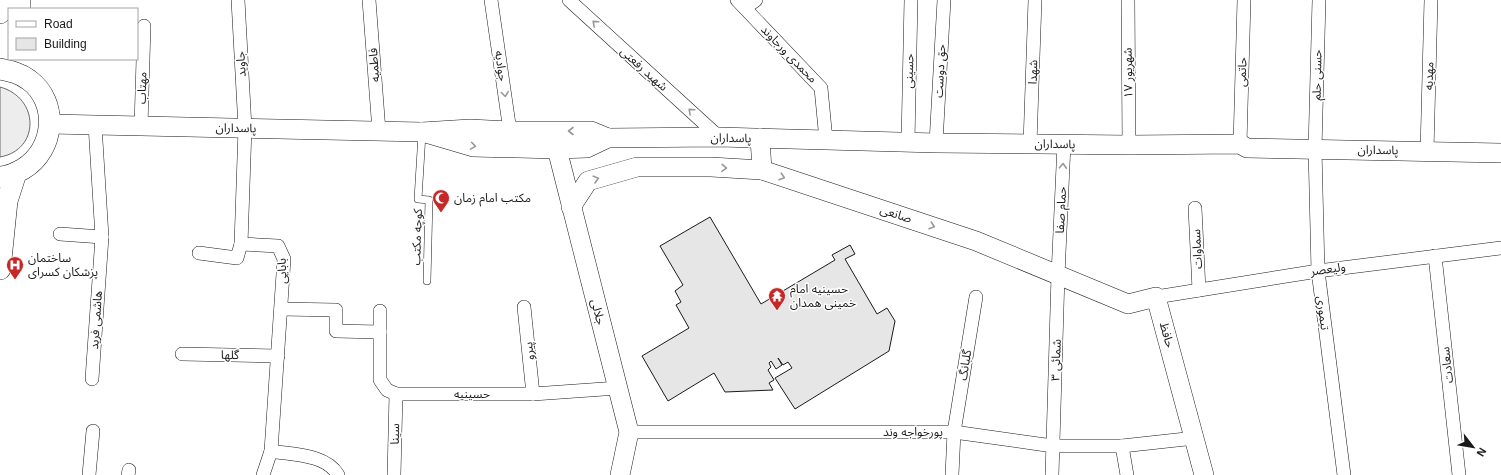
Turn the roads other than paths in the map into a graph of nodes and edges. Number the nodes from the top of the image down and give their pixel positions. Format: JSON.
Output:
{"nodes":[{"id":1,"x":1,"y":0,"type":"edge"},
{"id":2,"x":238,"y":0,"type":"edge"},
{"id":3,"x":369,"y":0,"type":"edge"},
{"id":4,"x":491,"y":0,"type":"edge"},
{"id":5,"x":569,"y":0,"type":"edge"},
{"id":6,"x":756,"y":0,"type":"edge"},
{"id":7,"x":911,"y":0,"type":"edge"},
{"id":8,"x":944,"y":0,"type":"edge"},
{"id":9,"x":1035,"y":0,"type":"edge"},
{"id":10,"x":1128,"y":0,"type":"edge"},
{"id":11,"x":1244,"y":0,"type":"edge"},
{"id":12,"x":1319,"y":0,"type":"edge"},
{"id":13,"x":1431,"y":0,"type":"edge"},
{"id":14,"x":741,"y":4,"type":"edge"},
{"id":15,"x":0,"y":13,"type":"edge"},
{"id":16,"x":144,"y":26,"type":"dead end"},
{"id":17,"x":25,"y":60,"type":"edge"},
{"id":18,"x":0,"y":69,"type":"edge"},
{"id":19,"x":29,"y":80,"type":"junction"},
{"id":20,"x":50,"y":124,"type":"junction"},
{"id":21,"x":95,"y":125,"type":"junction"},
{"id":22,"x":141,"y":126,"type":"junction"},
{"id":23,"x":245,"y":128,"type":"junction"},
{"id":24,"x":379,"y":131,"type":"junction"},
{"id":25,"x":510,"y":131,"type":"junction"},
{"id":26,"x":422,"y":132,"type":"junction"},
{"id":27,"x":608,"y":138,"type":"junction"},
{"id":28,"x":719,"y":138,"type":"junction"},
{"id":29,"x":760,"y":138,"type":"junction"},
{"id":30,"x":826,"y":140,"type":"junction"},
{"id":31,"x":908,"y":141,"type":"junction"},
{"id":32,"x":936,"y":143,"type":"junction"},
{"id":33,"x":1030,"y":144,"type":"junction"},
{"id":34,"x":1064,"y":144,"type":"junction"},
{"id":35,"x":1240,"y":144,"type":"junction"},
{"id":36,"x":1129,"y":145,"type":"junction"},
{"id":37,"x":556,"y":149,"type":"junction"},
{"id":38,"x":1316,"y":149,"type":"junction"},
{"id":39,"x":1426,"y":151,"type":"junction"},
{"id":40,"x":1501,"y":153,"type":"edge"},
{"id":41,"x":762,"y":170,"type":"junction"},
{"id":42,"x":8,"y":175,"type":"edge"},
{"id":43,"x":571,"y":207,"type":"junction"},
{"id":44,"x":1195,"y":208,"type":"dead end"},
{"id":45,"x":60,"y":234,"type":"dead end"},
{"id":46,"x":102,"y":237,"type":"junction"},
{"id":47,"x":240,"y":244,"type":"junction"},
{"id":48,"x":1501,"y":248,"type":"edge"},
{"id":49,"x":199,"y":253,"type":"dead end"},
{"id":50,"x":1435,"y":256,"type":"junction"},
{"id":51,"x":0,"y":269,"type":"edge"},
{"id":52,"x":1318,"y":270,"type":"junction"},
{"id":53,"x":1058,"y":275,"type":"junction"},
{"id":54,"x":427,"y":280,"type":"dead end"},
{"id":55,"x":1199,"y":290,"type":"junction"},
{"id":56,"x":976,"y":297,"type":"dead end"},
{"id":57,"x":1156,"y":297,"type":"junction"},
{"id":58,"x":524,"y":307,"type":"dead end"},
{"id":59,"x":281,"y":309,"type":"junction"},
{"id":60,"x":380,"y":311,"type":"dead end"},
{"id":61,"x":380,"y":332,"type":"junction"},
{"id":62,"x":182,"y":354,"type":"dead end"},
{"id":63,"x":278,"y":356,"type":"junction"},
{"id":64,"x":92,"y":379,"type":"dead end"},
{"id":65,"x":618,"y":388,"type":"junction"},
{"id":66,"x":396,"y":394,"type":"junction"},
{"id":67,"x":533,"y":394,"type":"junction"},
{"id":68,"x":93,"y":431,"type":"dead end"},
{"id":69,"x":629,"y":432,"type":"junction"},
{"id":70,"x":954,"y":432,"type":"junction"},
{"id":71,"x":1195,"y":438,"type":"junction"},
{"id":72,"x":1053,"y":446,"type":"junction"},
{"id":73,"x":1122,"y":446,"type":"junction"},
{"id":74,"x":272,"y":451,"type":"junction"},
{"id":75,"x":90,"y":475,"type":"edge"},
{"id":76,"x":263,"y":475,"type":"edge"},
{"id":77,"x":338,"y":475,"type":"edge"},
{"id":78,"x":394,"y":475,"type":"edge"},
{"id":79,"x":620,"y":475,"type":"edge"},
{"id":80,"x":952,"y":475,"type":"edge"},
{"id":81,"x":1052,"y":475,"type":"edge"},
{"id":82,"x":1127,"y":475,"type":"edge"},
{"id":83,"x":1204,"y":475,"type":"edge"},
{"id":84,"x":1344,"y":475,"type":"edge"},
{"id":85,"x":1459,"y":475,"type":"edge"}],
"edges":[{"from":1,"to":15,"type":"main road"},
{"from":2,"to":23,"type":"street","name":"جاوید"},
{"from":3,"to":24,"type":"street","name":"فاطمیه"},
{"from":4,"to":25,"type":"street","name":"جوادیه","one_way":true},
{"from":28,"to":5,"type":"street","name":"شهید رفعتی","one_way":true},
{"from":6,"to":14,"type":"street"},
{"from":7,"to":31,"type":"street","name":"حسینی"},
{"from":8,"to":32,"type":"street","name":"حق دوست"},
{"from":9,"to":33,"type":"street","name":"شهدا"},
{"from":10,"to":36,"type":"street","name":"۱۷ شهریور"},
{"from":11,"to":35,"type":"street","name":"حاتمی"},
{"from":12,"to":38,"type":"street","name":"حسنی حلم"},
{"from":13,"to":39,"type":"street","name":"مهدیه"},
{"from":14,"to":30,"type":"street","name":"محمدی ورجاوند"},
{"from":16,"to":22,"type":"street","name":"مهتاب"},
{"from":17,"to":19,"type":"main road"},
{"from":18,"to":19,"type":"main road"},
{"from":19,"to":20,"type":"main road"},
{"from":20,"to":21,"type":"main road","name":"پاسداران"},
{"from":20,"to":42,"type":"main road"},
{"from":21,"to":22,"type":"main road","name":"پاسداران"},
{"from":21,"to":46,"type":"street","name":"هاشمی فرید"},
{"from":22,"to":23,"type":"main road","name":"پاسداران"},
{"from":23,"to":24,"type":"main road","name":"پاسداران"},
{"from":23,"to":47,"type":"street"},
{"from":24,"to":26,"type":"main road","name":"پاسداران"},
{"from":25,"to":26,"type":"main road","name":"پاسداران"},
{"from":27,"to":25,"type":"main road","name":"پاسداران","one_way":true},
{"from":26,"to":37,"type":"main road","name":"پاسداران","one_way":true},
{"from":26,"to":54,"type":"lane","name":"کوچه مکتب"},
{"from":27,"to":28,"type":"main road","name":"پاسداران"},
{"from":27,"to":37,"type":"main road","name":"پاسداران"},
{"from":28,"to":29,"type":"main road","name":"پاسداران"},
{"from":29,"to":30,"type":"main road","name":"پاسداران"},
{"from":29,"to":41,"type":"main road"},
{"from":30,"to":31,"type":"main road","name":"پاسداران"},
{"from":31,"to":32,"type":"main road","name":"پاسداران"},
{"from":32,"to":33,"type":"main road","name":"پاسداران"},
{"from":33,"to":34,"type":"main road","name":"پاسداران"},
{"from":34,"to":36,"type":"main road","name":"پاسداران"},
{"from":53,"to":34,"type":"street","name":"حمام صفا","one_way":true},
{"from":35,"to":36,"type":"main road","name":"پاسداران"},
{"from":35,"to":38,"type":"main road","name":"پاسداران"},
{"from":37,"to":43,"type":"main road","name":"جلالی"},
{"from":38,"to":39,"type":"main road","name":"پاسداران"},
{"from":38,"to":52,"type":"street","name":"تیموری"},
{"from":39,"to":40,"type":"main road","name":"پاسداران"},
{"from":43,"to":41,"type":"main road","name":"صانعی","one_way":true},
{"from":41,"to":53,"type":"main road","name":"صانعی","one_way":true},
{"from":42,"to":51,"type":"main road"},
{"from":43,"to":65,"type":"main road","name":"جلالی"},
{"from":44,"to":55,"type":"street","name":"سماوات"},
{"from":45,"to":46,"type":"street"},
{"from":46,"to":64,"type":"street","name":"هاشمی فرید"},
{"from":47,"to":49,"type":"street"},
{"from":47,"to":59,"type":"street","name":"بابایی"},
{"from":48,"to":50,"type":"street","name":"ولیعصر"},
{"from":50,"to":52,"type":"street","name":"ولیعصر"},
{"from":50,"to":85,"type":"street","name":"سعادت"},
{"from":52,"to":55,"type":"street","name":"ولیعصر"},
{"from":52,"to":84,"type":"street","name":"تیموری"},
{"from":53,"to":57,"type":"main road"},
{"from":53,"to":72,"type":"street","name":"شمائی ۳"},
{"from":55,"to":57,"type":"street","name":"ولیعصر"},
{"from":56,"to":70,"type":"street","name":"گلبانگ"},
{"from":57,"to":71,"type":"main road","name":"حافظ"},
{"from":58,"to":67,"type":"street","name":"پیرو"},
{"from":59,"to":61,"type":"street"},
{"from":59,"to":63,"type":"street","name":"بابایی"},
{"from":60,"to":61,"type":"street"},
{"from":61,"to":66,"type":"street"},
{"from":62,"to":63,"type":"street","name":"گلها"},
{"from":63,"to":74,"type":"street","name":"بابایی"},
{"from":65,"to":67,"type":"street","name":"حسینیه"},
{"from":65,"to":69,"type":"main road","name":"جلالی"},
{"from":66,"to":67,"type":"street","name":"حسینیه"},
{"from":66,"to":78,"type":"street","name":"سینا"},
{"from":68,"to":75,"type":"street"},
{"from":69,"to":70,"type":"street","name":"پورخواجه وند"},
{"from":69,"to":79,"type":"main road","name":"جلالی"},
{"from":70,"to":72,"type":"street","name":"پورخواجه وند"},
{"from":70,"to":80,"type":"street","name":"گلبانگ"},
{"from":71,"to":73,"type":"street","name":"پورخواجه وند"},
{"from":71,"to":83,"type":"main road","name":"حافظ"},
{"from":72,"to":73,"type":"street","name":"پورخواجه وند"},
{"from":72,"to":81,"type":"street","name":"شمائی ۳"},
{"from":73,"to":82,"type":"street"},
{"from":74,"to":76,"type":"street","name":"بابایی"},
{"from":74,"to":77,"type":"street"}]}
